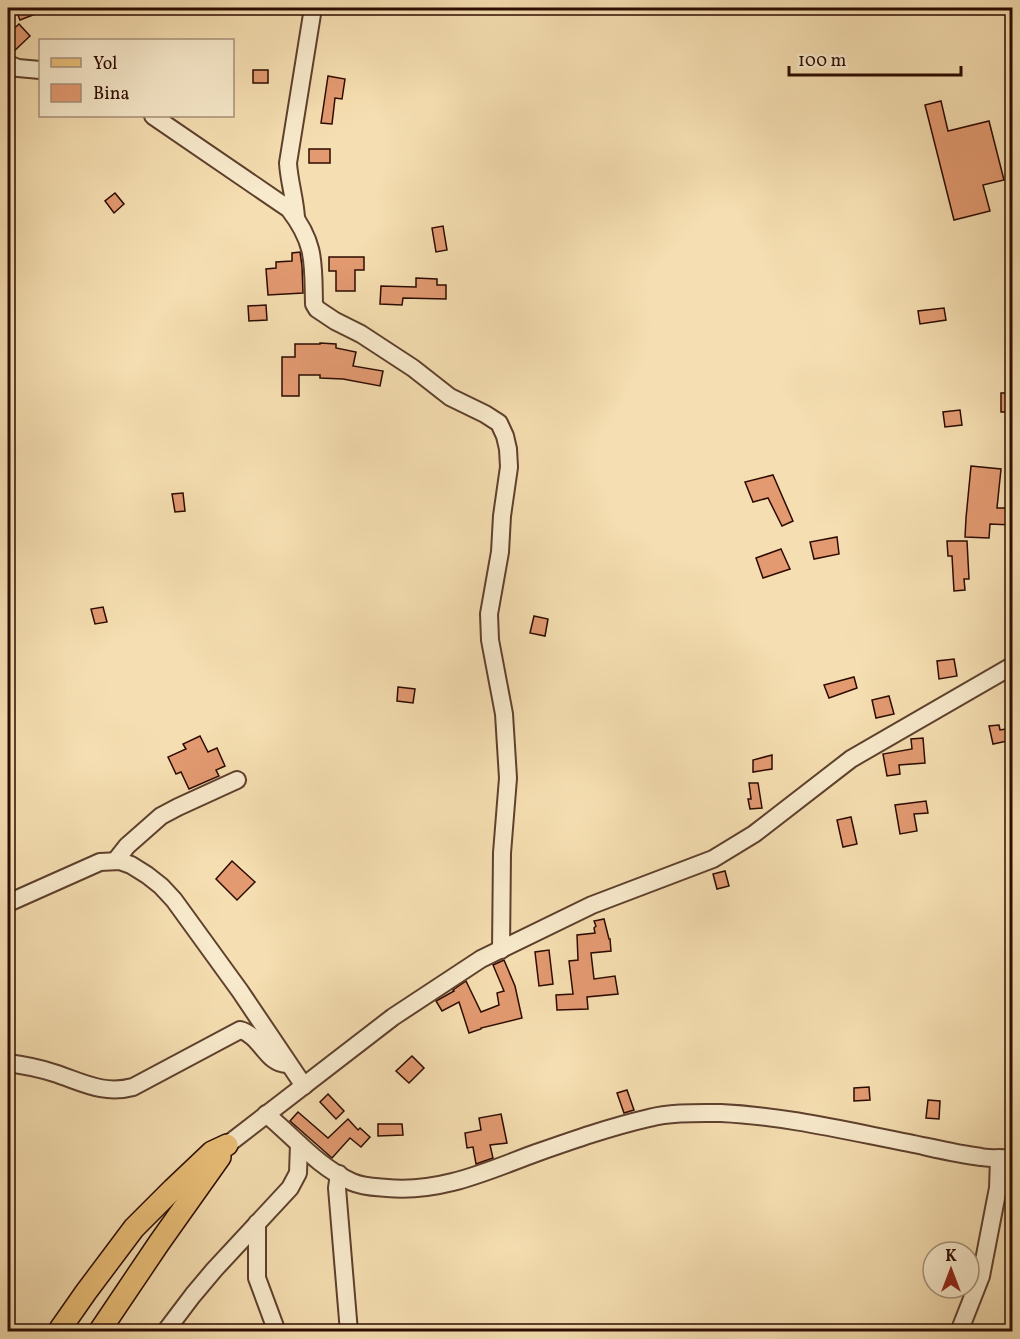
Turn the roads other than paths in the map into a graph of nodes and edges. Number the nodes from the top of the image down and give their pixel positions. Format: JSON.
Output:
{"nodes":[{"id":1,"x":313,"y":8,"type":"edge"},
{"id":2,"x":8,"y":64,"type":"edge"},
{"id":3,"x":39,"y":70,"type":"edge"},
{"id":4,"x":154,"y":117,"type":"edge"},
{"id":5,"x":296,"y":218,"type":"junction"},
{"id":6,"x":1012,"y":666,"type":"edge"},
{"id":7,"x":237,"y":780,"type":"dead end"},
{"id":8,"x":116,"y":860,"type":"junction"},
{"id":9,"x":8,"y":903,"type":"edge"},
{"id":10,"x":501,"y":950,"type":"junction"},
{"id":11,"x":8,"y":1063,"type":"edge"},
{"id":12,"x":289,"y":1064,"type":"junction"},
{"id":13,"x":304,"y":1086,"type":"junction"},
{"id":14,"x":266,"y":1114,"type":"junction"},
{"id":15,"x":299,"y":1144,"type":"junction"},
{"id":16,"x":226,"y":1145,"type":"junction"},
{"id":17,"x":1006,"y":1158,"type":"edge"},
{"id":18,"x":339,"y":1174,"type":"junction"},
{"id":19,"x":257,"y":1222,"type":"junction"},
{"id":20,"x":58,"y":1332,"type":"edge"},
{"id":21,"x":99,"y":1332,"type":"edge"},
{"id":22,"x":165,"y":1332,"type":"edge"},
{"id":23,"x":277,"y":1332,"type":"edge"},
{"id":24,"x":349,"y":1332,"type":"edge"},
{"id":25,"x":959,"y":1332,"type":"edge"}],
"edges":[{"from":1,"to":5,"type":"street"},
{"from":2,"to":3,"type":"street"},
{"from":4,"to":5,"type":"street"},
{"from":5,"to":10,"type":"street"},
{"from":6,"to":10,"type":"street"},
{"from":7,"to":8,"type":"street"},
{"from":8,"to":9,"type":"street"},
{"from":8,"to":12,"type":"street"},
{"from":10,"to":13,"type":"street"},
{"from":11,"to":12,"type":"street"},
{"from":12,"to":13,"type":"street"},
{"from":13,"to":14,"type":"street"},
{"from":14,"to":15,"type":"street"},
{"from":14,"to":16,"type":"street"},
{"from":15,"to":18,"type":"street"},
{"from":15,"to":19,"type":"street"},
{"from":16,"to":20,"type":"main road"},
{"from":16,"to":21,"type":"main road"},
{"from":17,"to":18,"type":"street"},
{"from":17,"to":25,"type":"street"},
{"from":18,"to":24,"type":"street"},
{"from":19,"to":22,"type":"street"},
{"from":19,"to":23,"type":"street"}]}
